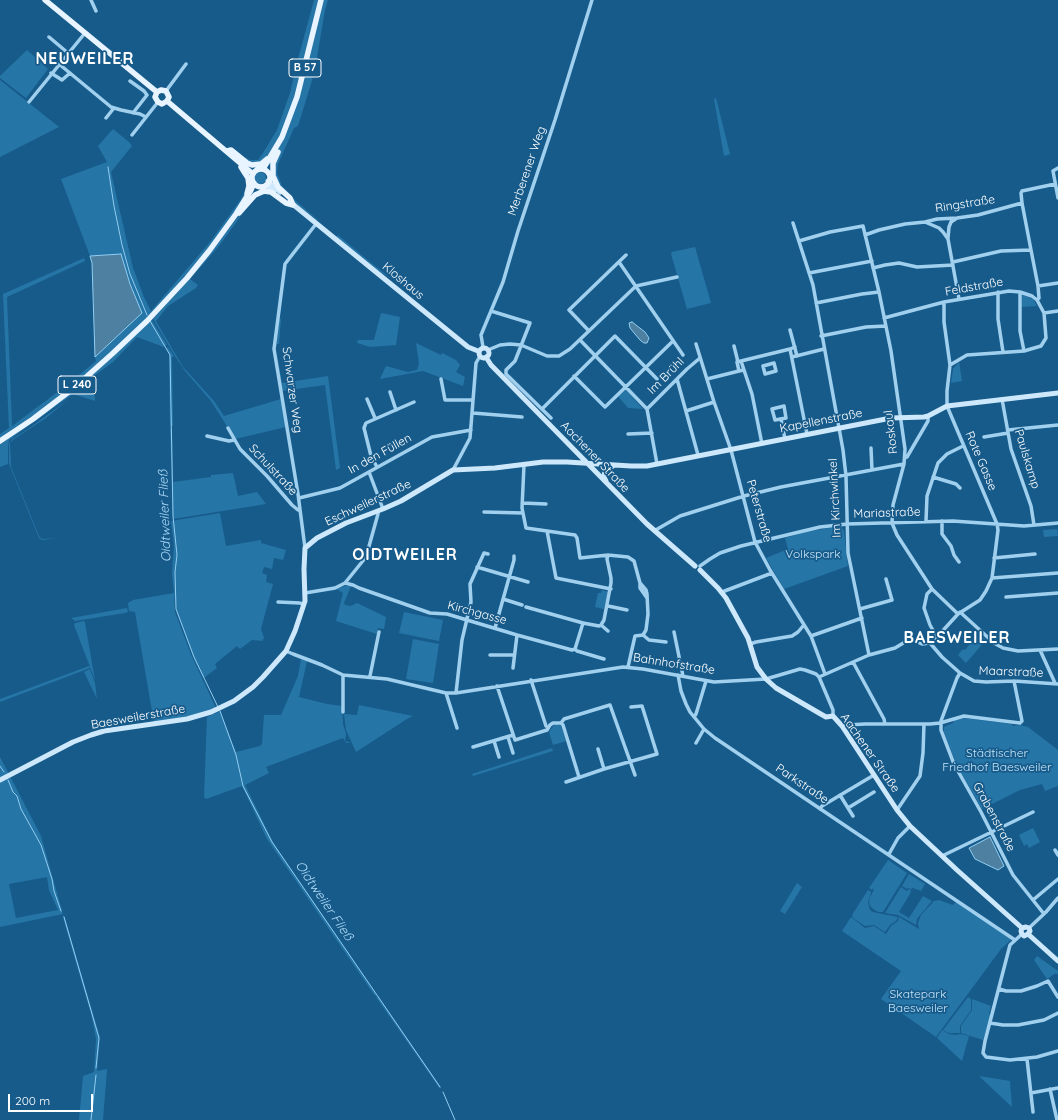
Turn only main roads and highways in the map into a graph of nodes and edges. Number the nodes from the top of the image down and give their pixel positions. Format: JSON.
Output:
{"nodes":[{"id":1,"x":321,"y":0,"type":"edge"},
{"id":2,"x":48,"y":1,"type":"edge"},
{"id":3,"x":157,"y":92,"type":"junction"},
{"id":4,"x":167,"y":101,"type":"junction"},
{"id":5,"x":282,"y":137,"type":"junction"},
{"id":6,"x":227,"y":151,"type":"junction"},
{"id":7,"x":265,"y":171,"type":"junction"},
{"id":8,"x":254,"y":172,"type":"junction"},
{"id":9,"x":256,"y":184,"type":"junction"},
{"id":10,"x":235,"y":216,"type":"junction"},
{"id":11,"x":0,"y":441,"type":"edge"}],
"edges":[{"from":1,"to":5,"type":"main road","number":"B 57"},
{"from":2,"to":3,"type":"main road"},
{"from":3,"to":4,"type":"main road"},
{"from":3,"to":4,"type":"main road"},
{"from":4,"to":6,"type":"main road","number":"B 57"},
{"from":5,"to":6,"type":"main road","number":"B 57"},
{"from":5,"to":7,"type":"main road","number":"B 57"},
{"from":5,"to":10,"type":"main road"},
{"from":6,"to":8,"type":"main road","number":"B 57"},
{"from":6,"to":10,"type":"main road"},
{"from":7,"to":8,"type":"main road"},
{"from":7,"to":9,"type":"main road"},
{"from":8,"to":9,"type":"main road"},
{"from":9,"to":10,"type":"main road","number":"L 240"},
{"from":10,"to":11,"type":"main road","number":"L 240"}]}
